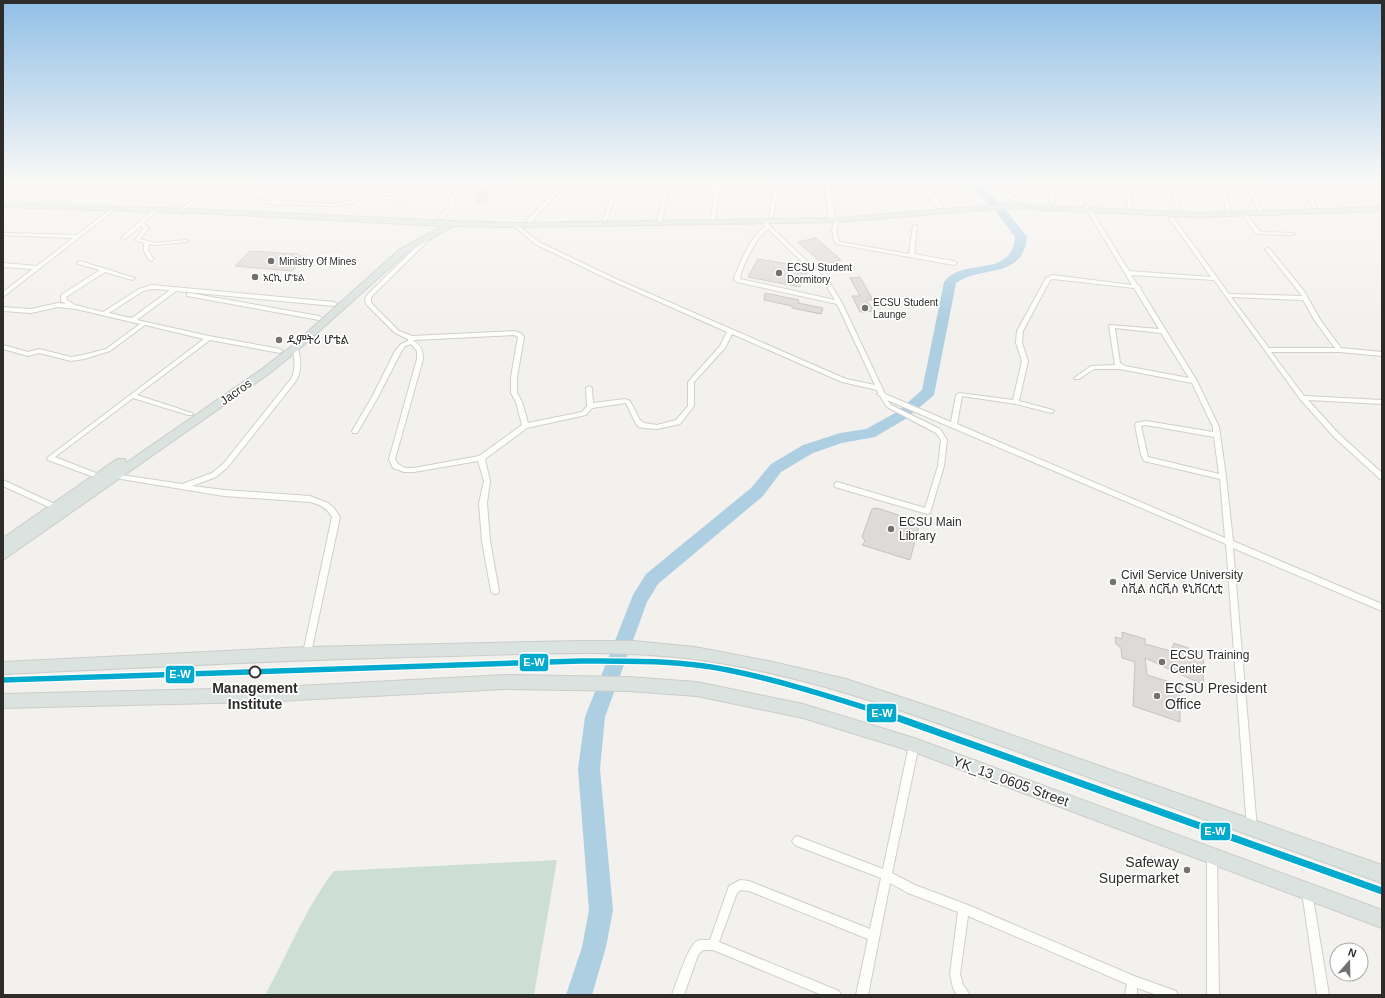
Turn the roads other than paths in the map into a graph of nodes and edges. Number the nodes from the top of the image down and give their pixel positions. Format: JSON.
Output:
{"nodes":[{"id":1,"x":90,"y":228,"type":"edge"},
{"id":2,"x":135,"y":228,"type":"edge"},
{"id":3,"x":146,"y":228,"type":"edge"},
{"id":4,"x":435,"y":228,"type":"edge"},
{"id":5,"x":440,"y":228,"type":"edge"},
{"id":6,"x":519,"y":228,"type":"edge"},
{"id":7,"x":764,"y":228,"type":"edge"},
{"id":8,"x":773,"y":228,"type":"edge"},
{"id":9,"x":835,"y":228,"type":"edge"},
{"id":10,"x":915,"y":228,"type":"edge"},
{"id":11,"x":1101,"y":228,"type":"edge"},
{"id":12,"x":1178,"y":228,"type":"edge"},
{"id":13,"x":1254,"y":228,"type":"edge"},
{"id":14,"x":3,"y":234,"type":"edge"},
{"id":15,"x":1293,"y":234,"type":"dead end"},
{"id":16,"x":78,"y":237,"type":"junction"},
{"id":17,"x":429,"y":237,"type":"junction"},
{"id":18,"x":123,"y":238,"type":"dead end"},
{"id":19,"x":186,"y":241,"type":"dead end"},
{"id":20,"x":147,"y":242,"type":"junction"},
{"id":21,"x":1267,"y":249,"type":"dead end"},
{"id":22,"x":911,"y":256,"type":"junction"},
{"id":23,"x":151,"y":260,"type":"dead end"},
{"id":24,"x":80,"y":264,"type":"dead end"},
{"id":25,"x":954,"y":264,"type":"dead end"},
{"id":26,"x":3,"y":265,"type":"edge"},
{"id":27,"x":38,"y":268,"type":"junction"},
{"id":28,"x":104,"y":270,"type":"junction"},
{"id":29,"x":1129,"y":273,"type":"junction"},
{"id":30,"x":132,"y":278,"type":"dead end"},
{"id":31,"x":1214,"y":279,"type":"junction"},
{"id":32,"x":1138,"y":287,"type":"junction"},
{"id":33,"x":174,"y":290,"type":"junction"},
{"id":34,"x":182,"y":291,"type":"junction"},
{"id":35,"x":3,"y":295,"type":"edge"},
{"id":36,"x":1226,"y":295,"type":"junction"},
{"id":37,"x":246,"y":296,"type":"junction"},
{"id":38,"x":1305,"y":298,"type":"junction"},
{"id":39,"x":839,"y":303,"type":"junction"},
{"id":40,"x":238,"y":304,"type":"junction"},
{"id":41,"x":334,"y":304,"type":"junction"},
{"id":42,"x":76,"y":307,"type":"junction"},
{"id":43,"x":3,"y":309,"type":"edge"},
{"id":44,"x":105,"y":313,"type":"junction"},
{"id":45,"x":319,"y":318,"type":"junction"},
{"id":46,"x":134,"y":320,"type":"junction"},
{"id":47,"x":144,"y":323,"type":"junction"},
{"id":48,"x":1163,"y":331,"type":"junction"},
{"id":49,"x":730,"y":332,"type":"junction"},
{"id":50,"x":209,"y":338,"type":"junction"},
{"id":51,"x":411,"y":340,"type":"junction"},
{"id":52,"x":3,"y":348,"type":"edge"},
{"id":53,"x":295,"y":348,"type":"junction"},
{"id":54,"x":1266,"y":350,"type":"junction"},
{"id":55,"x":1339,"y":350,"type":"junction"},
{"id":56,"x":280,"y":351,"type":"junction"},
{"id":57,"x":1382,"y":354,"type":"edge"},
{"id":58,"x":1120,"y":367,"type":"junction"},
{"id":59,"x":262,"y":370,"type":"junction"},
{"id":60,"x":1077,"y":378,"type":"dead end"},
{"id":61,"x":1194,"y":381,"type":"junction"},
{"id":62,"x":588,"y":388,"type":"dead end"},
{"id":63,"x":879,"y":391,"type":"junction"},
{"id":64,"x":132,"y":396,"type":"junction"},
{"id":65,"x":1302,"y":398,"type":"junction"},
{"id":66,"x":1016,"y":402,"type":"junction"},
{"id":67,"x":1382,"y":402,"type":"edge"},
{"id":68,"x":590,"y":406,"type":"junction"},
{"id":69,"x":1051,"y":411,"type":"dead end"},
{"id":70,"x":190,"y":414,"type":"junction"},
{"id":71,"x":954,"y":424,"type":"junction"},
{"id":72,"x":525,"y":426,"type":"junction"},
{"id":73,"x":355,"y":431,"type":"dead end"},
{"id":74,"x":1218,"y":435,"type":"junction"},
{"id":75,"x":481,"y":458,"type":"junction"},
{"id":76,"x":115,"y":476,"type":"junction"},
{"id":77,"x":99,"y":477,"type":"junction"},
{"id":78,"x":1223,"y":477,"type":"junction"},
{"id":79,"x":1382,"y":477,"type":"edge"},
{"id":80,"x":3,"y":483,"type":"edge"},
{"id":81,"x":837,"y":485,"type":"dead end"},
{"id":82,"x":182,"y":486,"type":"junction"},
{"id":83,"x":55,"y":507,"type":"junction"},
{"id":84,"x":1228,"y":542,"type":"junction"},
{"id":85,"x":3,"y":545,"type":"edge"},
{"id":86,"x":3,"y":555,"type":"edge"},
{"id":87,"x":495,"y":591,"type":"dead end"},
{"id":88,"x":1382,"y":608,"type":"edge"},
{"id":89,"x":306,"y":653,"type":"junction"},
{"id":90,"x":3,"y":668,"type":"edge"},
{"id":91,"x":3,"y":701,"type":"edge"},
{"id":92,"x":914,"y":745,"type":"junction"},
{"id":93,"x":1252,"y":828,"type":"junction"},
{"id":94,"x":797,"y":841,"type":"dead end"},
{"id":95,"x":1212,"y":856,"type":"junction"},
{"id":96,"x":1382,"y":874,"type":"edge"},
{"id":97,"x":887,"y":875,"type":"junction"},
{"id":98,"x":1307,"y":892,"type":"junction"},
{"id":99,"x":964,"y":909,"type":"junction"},
{"id":100,"x":1382,"y":919,"type":"edge"},
{"id":101,"x":874,"y":936,"type":"junction"},
{"id":102,"x":713,"y":945,"type":"junction"},
{"id":103,"x":1133,"y":981,"type":"junction"},
{"id":104,"x":678,"y":995,"type":"edge"},
{"id":105,"x":835,"y":995,"type":"edge"},
{"id":106,"x":862,"y":995,"type":"edge"},
{"id":107,"x":964,"y":995,"type":"edge"},
{"id":108,"x":1131,"y":995,"type":"edge"},
{"id":109,"x":1172,"y":995,"type":"edge"},
{"id":110,"x":1213,"y":995,"type":"edge"},
{"id":111,"x":1323,"y":995,"type":"edge"}],
"edges":[{"from":1,"to":16,"type":"street"},
{"from":2,"to":18,"type":"street"},
{"from":3,"to":20,"type":"street"},
{"from":4,"to":41,"type":"main road","name":"Jacros"},
{"from":5,"to":17,"type":"main road","name":"Jacros"},
{"from":6,"to":49,"type":"street"},
{"from":7,"to":39,"type":"street"},
{"from":8,"to":39,"type":"street"},
{"from":9,"to":22,"type":"street"},
{"from":10,"to":22,"type":"street"},
{"from":11,"to":29,"type":"street"},
{"from":12,"to":31,"type":"street"},
{"from":13,"to":15,"type":"street"},
{"from":14,"to":16,"type":"street"},
{"from":16,"to":27,"type":"street"},
{"from":17,"to":51,"type":"street"},
{"from":17,"to":53,"type":"main road","name":"Jacros"},
{"from":19,"to":20,"type":"street"},
{"from":20,"to":23,"type":"street"},
{"from":21,"to":38,"type":"street"},
{"from":22,"to":25,"type":"street"},
{"from":24,"to":28,"type":"street"},
{"from":26,"to":27,"type":"street"},
{"from":27,"to":35,"type":"street"},
{"from":28,"to":30,"type":"street"},
{"from":28,"to":42,"type":"street"},
{"from":29,"to":31,"type":"street"},
{"from":29,"to":32,"type":"street"},
{"from":31,"to":36,"type":"street"},
{"from":32,"to":48,"type":"street"},
{"from":32,"to":66,"type":"street"},
{"from":33,"to":34,"type":"street"},
{"from":33,"to":44,"type":"street"},
{"from":33,"to":46,"type":"street"},
{"from":34,"to":37,"type":"street"},
{"from":34,"to":40,"type":"street"},
{"from":36,"to":38,"type":"street"},
{"from":36,"to":54,"type":"street"},
{"from":37,"to":40,"type":"street"},
{"from":37,"to":41,"type":"street"},
{"from":38,"to":55,"type":"street"},
{"from":39,"to":63,"type":"street"},
{"from":40,"to":45,"type":"street"},
{"from":41,"to":45,"type":"main road","name":"Jacros"},
{"from":42,"to":43,"type":"street"},
{"from":42,"to":44,"type":"street"},
{"from":44,"to":46,"type":"street"},
{"from":45,"to":56,"type":"main road","name":"Jacros"},
{"from":46,"to":47,"type":"street"},
{"from":47,"to":50,"type":"street"},
{"from":47,"to":52,"type":"street"},
{"from":48,"to":58,"type":"street"},
{"from":48,"to":61,"type":"street"},
{"from":49,"to":63,"type":"street"},
{"from":49,"to":68,"type":"street"},
{"from":50,"to":56,"type":"street"},
{"from":50,"to":64,"type":"street"},
{"from":51,"to":72,"type":"street"},
{"from":51,"to":73,"type":"street"},
{"from":51,"to":75,"type":"street"},
{"from":53,"to":59,"type":"main road","name":"Jacros"},
{"from":53,"to":82,"type":"street"},
{"from":54,"to":55,"type":"street"},
{"from":54,"to":65,"type":"street"},
{"from":55,"to":57,"type":"street"},
{"from":56,"to":59,"type":"main road","name":"Jacros"},
{"from":58,"to":60,"type":"street"},
{"from":58,"to":61,"type":"street"},
{"from":59,"to":70,"type":"main road","name":"Jacros"},
{"from":59,"to":76,"type":"main road","name":"Jacros"},
{"from":61,"to":74,"type":"street"},
{"from":62,"to":68,"type":"street"},
{"from":63,"to":71,"type":"street"},
{"from":63,"to":81,"type":"street"},
{"from":64,"to":70,"type":"street"},
{"from":64,"to":77,"type":"street"},
{"from":65,"to":67,"type":"street"},
{"from":65,"to":79,"type":"street"},
{"from":66,"to":69,"type":"street"},
{"from":66,"to":71,"type":"street"},
{"from":68,"to":72,"type":"street"},
{"from":70,"to":77,"type":"main road","name":"Jacros"},
{"from":71,"to":84,"type":"street"},
{"from":72,"to":75,"type":"street"},
{"from":74,"to":78,"type":"street"},
{"from":74,"to":78,"type":"street"},
{"from":75,"to":87,"type":"street"},
{"from":76,"to":82,"type":"street"},
{"from":76,"to":86,"type":"main road","name":"Jacros"},
{"from":77,"to":83,"type":"main road","name":"Jacros"},
{"from":78,"to":84,"type":"street"},
{"from":80,"to":83,"type":"street"},
{"from":82,"to":89,"type":"street"},
{"from":83,"to":85,"type":"main road","name":"Jacros"},
{"from":84,"to":88,"type":"street"},
{"from":84,"to":93,"type":"street"},
{"from":89,"to":90,"type":"main road"},
{"from":89,"to":93,"type":"main road"},
{"from":91,"to":92,"type":"main road","name":"YK_13_0605 Street"},
{"from":92,"to":95,"type":"main road","name":"YK_13_0605 Street"},
{"from":92,"to":97,"type":"street"},
{"from":93,"to":96,"type":"main road"},
{"from":94,"to":97,"type":"street"},
{"from":95,"to":98,"type":"main road","name":"YK_13_0605 Street"},
{"from":95,"to":110,"type":"street"},
{"from":97,"to":99,"type":"street"},
{"from":97,"to":101,"type":"street"},
{"from":98,"to":100,"type":"main road","name":"YK_13_0605 Street"},
{"from":98,"to":111,"type":"street"},
{"from":99,"to":103,"type":"street"},
{"from":99,"to":107,"type":"street"},
{"from":101,"to":102,"type":"street"},
{"from":101,"to":106,"type":"street"},
{"from":102,"to":104,"type":"street"},
{"from":102,"to":105,"type":"street"},
{"from":103,"to":108,"type":"street"},
{"from":103,"to":109,"type":"street"}]}
